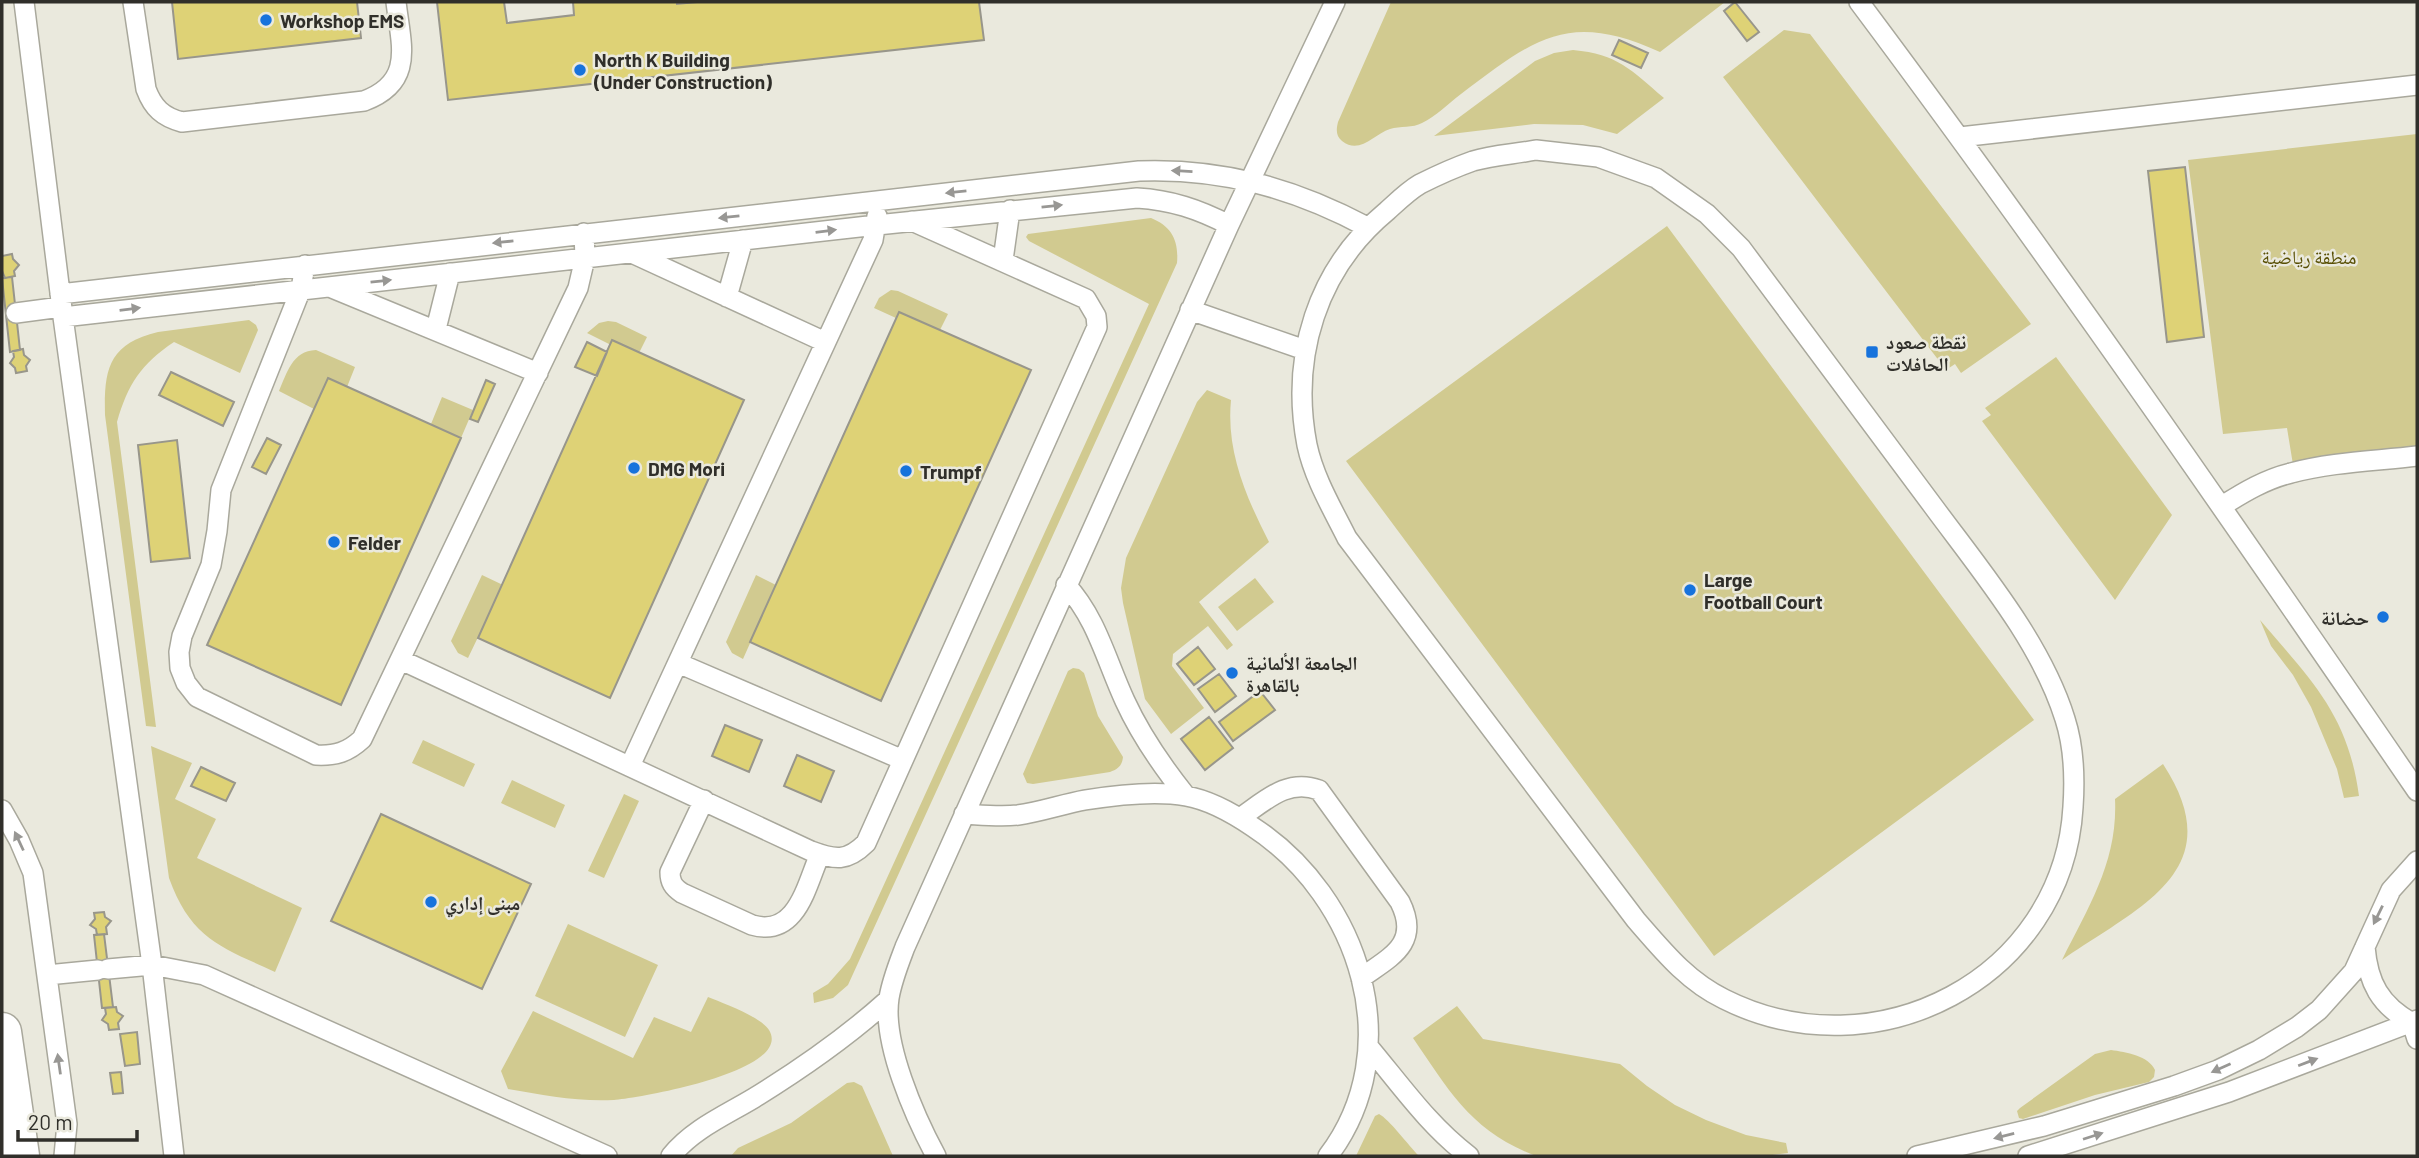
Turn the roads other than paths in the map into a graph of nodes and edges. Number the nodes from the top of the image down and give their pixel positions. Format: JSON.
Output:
{"nodes":[{"id":1,"x":24,"y":2,"type":"edge"},
{"id":2,"x":134,"y":2,"type":"edge"},
{"id":3,"x":396,"y":2,"type":"edge"},
{"id":4,"x":1335,"y":2,"type":"edge"},
{"id":5,"x":1859,"y":2,"type":"edge"},
{"id":6,"x":2417,"y":86,"type":"edge"},
{"id":7,"x":1960,"y":137,"type":"junction"},
{"id":8,"x":1249,"y":182,"type":"junction"},
{"id":9,"x":877,"y":201,"type":"junction"},
{"id":10,"x":1010,"y":210,"type":"junction"},
{"id":11,"x":912,"y":221,"type":"junction"},
{"id":12,"x":877,"y":225,"type":"junction"},
{"id":13,"x":1228,"y":225,"type":"junction"},
{"id":14,"x":1367,"y":227,"type":"junction"},
{"id":15,"x":584,"y":233,"type":"junction"},
{"id":16,"x":743,"y":240,"type":"junction"},
{"id":17,"x":632,"y":253,"type":"junction"},
{"id":18,"x":585,"y":258,"type":"junction"},
{"id":19,"x":1003,"y":260,"type":"junction"},
{"id":20,"x":304,"y":265,"type":"junction"},
{"id":21,"x":450,"y":273,"type":"junction"},
{"id":22,"x":328,"y":286,"type":"junction"},
{"id":23,"x":301,"y":289,"type":"junction"},
{"id":24,"x":727,"y":297,"type":"junction"},
{"id":25,"x":61,"y":306,"type":"junction"},
{"id":26,"x":1190,"y":310,"type":"junction"},
{"id":27,"x":8,"y":314,"type":"edge"},
{"id":28,"x":436,"y":329,"type":"junction"},
{"id":29,"x":825,"y":342,"type":"junction"},
{"id":30,"x":1305,"y":350,"type":"junction"},
{"id":31,"x":538,"y":373,"type":"junction"},
{"id":32,"x":2417,"y":456,"type":"edge"},
{"id":33,"x":2222,"y":506,"type":"junction"},
{"id":34,"x":1066,"y":585,"type":"junction"},
{"id":35,"x":401,"y":660,"type":"junction"},
{"id":36,"x":678,"y":663,"type":"junction"},
{"id":37,"x":902,"y":760,"type":"junction"},
{"id":38,"x":630,"y":766,"type":"junction"},
{"id":39,"x":2417,"y":791,"type":"edge"},
{"id":40,"x":1186,"y":796,"type":"junction"},
{"id":41,"x":705,"y":800,"type":"junction"},
{"id":42,"x":2,"y":810,"type":"edge"},
{"id":43,"x":964,"y":814,"type":"junction"},
{"id":44,"x":1240,"y":818,"type":"junction"},
{"id":45,"x":820,"y":854,"type":"junction"},
{"id":46,"x":2417,"y":861,"type":"edge"},
{"id":47,"x":2365,"y":944,"type":"junction"},
{"id":48,"x":152,"y":965,"type":"junction"},
{"id":49,"x":47,"y":975,"type":"junction"},
{"id":50,"x":1361,"y":978,"type":"junction"},
{"id":51,"x":888,"y":1000,"type":"junction"},
{"id":52,"x":2415,"y":1027,"type":"edge"},
{"id":53,"x":2,"y":1032,"type":"edge"},
{"id":54,"x":1368,"y":1046,"type":"junction"},
{"id":55,"x":1955,"y":1153,"type":"edge"},
{"id":56,"x":20,"y":1156,"type":"edge"},
{"id":57,"x":64,"y":1156,"type":"edge"},
{"id":58,"x":174,"y":1156,"type":"edge"},
{"id":59,"x":607,"y":1156,"type":"edge"},
{"id":60,"x":671,"y":1156,"type":"edge"},
{"id":61,"x":936,"y":1156,"type":"edge"},
{"id":62,"x":1328,"y":1156,"type":"edge"},
{"id":63,"x":1469,"y":1156,"type":"edge"},
{"id":64,"x":1917,"y":1156,"type":"edge"},
{"id":65,"x":2028,"y":1156,"type":"edge"}],
"edges":[{"from":1,"to":25,"type":"lane"},
{"from":2,"to":3,"type":"lane"},
{"from":4,"to":8,"type":"lane"},
{"from":5,"to":7,"type":"lane"},
{"from":6,"to":7,"type":"lane"},
{"from":7,"to":33,"type":"lane"},
{"from":8,"to":9,"type":"lane","one_way":true},
{"from":8,"to":13,"type":"lane"},
{"from":8,"to":14,"type":"lane"},
{"from":9,"to":12,"type":"lane"},
{"from":9,"to":15,"type":"lane","one_way":true},
{"from":10,"to":11,"type":"lane"},
{"from":10,"to":13,"type":"lane","one_way":true},
{"from":10,"to":19,"type":"lane"},
{"from":11,"to":12,"type":"lane"},
{"from":11,"to":19,"type":"lane"},
{"from":16,"to":12,"type":"lane","one_way":true},
{"from":12,"to":29,"type":"lane"},
{"from":13,"to":26,"type":"lane"},
{"from":14,"to":30,"type":"lane"},
{"from":14,"to":30,"type":"lane"},
{"from":15,"to":18,"type":"lane"},
{"from":15,"to":20,"type":"lane","one_way":true},
{"from":16,"to":17,"type":"lane"},
{"from":16,"to":24,"type":"lane"},
{"from":17,"to":18,"type":"lane"},
{"from":17,"to":24,"type":"lane"},
{"from":18,"to":21,"type":"lane"},
{"from":18,"to":31,"type":"lane"},
{"from":19,"to":37,"type":"lane"},
{"from":20,"to":23,"type":"lane"},
{"from":20,"to":25,"type":"lane"},
{"from":22,"to":21,"type":"lane","one_way":true},
{"from":21,"to":28,"type":"lane"},
{"from":22,"to":23,"type":"lane"},
{"from":22,"to":28,"type":"lane"},
{"from":25,"to":23,"type":"lane","one_way":true},
{"from":23,"to":35,"type":"lane"},
{"from":24,"to":29,"type":"lane"},
{"from":25,"to":27,"type":"lane"},
{"from":25,"to":48,"type":"lane"},
{"from":26,"to":30,"type":"lane"},
{"from":26,"to":34,"type":"lane"},
{"from":28,"to":31,"type":"lane"},
{"from":29,"to":36,"type":"lane"},
{"from":31,"to":35,"type":"lane"},
{"from":32,"to":33,"type":"lane"},
{"from":33,"to":39,"type":"lane"},
{"from":34,"to":40,"type":"lane"},
{"from":34,"to":43,"type":"lane"},
{"from":35,"to":38,"type":"lane"},
{"from":36,"to":37,"type":"lane"},
{"from":36,"to":38,"type":"lane"},
{"from":37,"to":45,"type":"lane"},
{"from":38,"to":41,"type":"lane"},
{"from":40,"to":43,"type":"lane"},
{"from":40,"to":44,"type":"lane"},
{"from":41,"to":45,"type":"lane"},
{"from":41,"to":45,"type":"lane"},
{"from":49,"to":42,"type":"lane","one_way":true},
{"from":43,"to":51,"type":"lane"},
{"from":44,"to":50,"type":"lane"},
{"from":44,"to":50,"type":"lane"},
{"from":46,"to":47,"type":"lane","one_way":true},
{"from":47,"to":52,"type":"lane"},
{"from":47,"to":55,"type":"lane","one_way":true},
{"from":48,"to":49,"type":"lane"},
{"from":48,"to":58,"type":"lane"},
{"from":48,"to":59,"type":"lane"},
{"from":57,"to":49,"type":"lane","one_way":true},
{"from":50,"to":54,"type":"lane"},
{"from":51,"to":60,"type":"lane"},
{"from":51,"to":61,"type":"lane"},
{"from":65,"to":52,"type":"lane","one_way":true},
{"from":53,"to":56,"type":"main road"},
{"from":54,"to":62,"type":"lane"},
{"from":54,"to":63,"type":"lane"},
{"from":55,"to":64,"type":"lane"}]}
